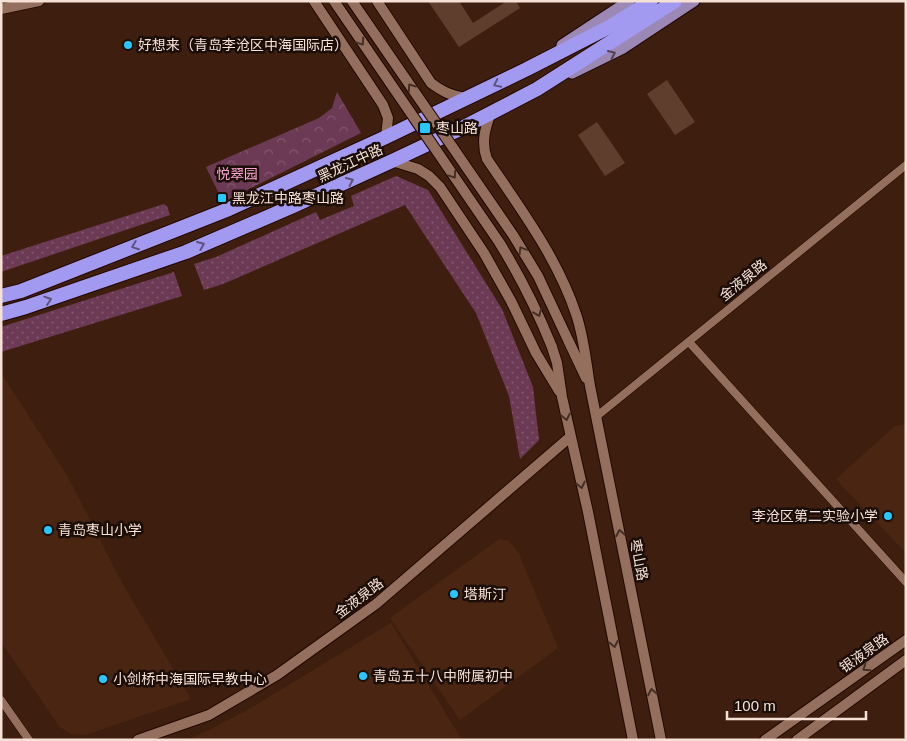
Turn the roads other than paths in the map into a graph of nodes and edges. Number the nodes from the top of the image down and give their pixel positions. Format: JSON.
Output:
{"nodes":[{"id":1,"x":38,"y":1,"type":"edge"},
{"id":2,"x":314,"y":1,"type":"edge"},
{"id":3,"x":334,"y":1,"type":"edge"},
{"id":4,"x":352,"y":1,"type":"edge"},
{"id":5,"x":377,"y":1,"type":"edge"},
{"id":6,"x":630,"y":1,"type":"edge"},
{"id":7,"x":651,"y":1,"type":"edge"},
{"id":8,"x":675,"y":1,"type":"edge"},
{"id":9,"x":694,"y":1,"type":"edge"},
{"id":10,"x":1,"y":9,"type":"edge"},
{"id":11,"x":527,"y":69,"type":"junction"},
{"id":12,"x":536,"y":90,"type":"junction"},
{"id":13,"x":467,"y":99,"type":"junction"},
{"id":14,"x":491,"y":113,"type":"junction"},
{"id":15,"x":386,"y":137,"type":"junction"},
{"id":16,"x":392,"y":161,"type":"junction"},
{"id":17,"x":906,"y":165,"type":"edge"},
{"id":18,"x":1,"y":296,"type":"edge"},
{"id":19,"x":1,"y":314,"type":"edge"},
{"id":20,"x":689,"y":342,"type":"junction"},
{"id":21,"x":590,"y":386,"type":"junction"},
{"id":22,"x":562,"y":396,"type":"junction"},
{"id":23,"x":597,"y":416,"type":"junction"},
{"id":24,"x":570,"y":437,"type":"junction"},
{"id":25,"x":906,"y":582,"type":"edge"},
{"id":26,"x":906,"y":640,"type":"edge"},
{"id":27,"x":906,"y":660,"type":"edge"},
{"id":28,"x":1,"y":700,"type":"edge"},
{"id":29,"x":661,"y":739,"type":"edge"},
{"id":30,"x":29,"y":740,"type":"edge"},
{"id":31,"x":138,"y":740,"type":"edge"},
{"id":32,"x":633,"y":740,"type":"edge"},
{"id":33,"x":765,"y":740,"type":"edge"},
{"id":34,"x":797,"y":740,"type":"edge"}],
"edges":[{"from":1,"to":10,"type":"main road"},
{"from":2,"to":15,"type":"main road"},
{"from":3,"to":22,"type":"main road","one_way":true,"bridge":true},
{"from":21,"to":4,"type":"main road","name":"枣山路","one_way":true,"bridge":true},
{"from":5,"to":13,"type":"main road"},
{"from":6,"to":11,"type":"main road","name":"黑龙江中路"},
{"from":7,"to":11,"type":"highway"},
{"from":8,"to":12,"type":"highway"},
{"from":12,"to":9,"type":"main road","name":"黑龙江中路","one_way":true},
{"from":11,"to":13,"type":"highway","name":"黑龙江中路","one_way":true},
{"from":12,"to":14,"type":"highway","name":"黑龙江中路"},
{"from":13,"to":15,"type":"highway","name":"黑龙江中路"},
{"from":14,"to":16,"type":"highway","name":"黑龙江中路"},
{"from":14,"to":21,"type":"main road","name":"枣山路"},
{"from":15,"to":18,"type":"highway","name":"黑龙江中路","one_way":true},
{"from":19,"to":16,"type":"highway","name":"黑龙江中路","one_way":true},
{"from":16,"to":22,"type":"main road"},
{"from":17,"to":20,"type":"street","name":"金液泉路"},
{"from":20,"to":23,"type":"street","name":"金液泉路"},
{"from":20,"to":25,"type":"street"},
{"from":21,"to":23,"type":"main road","name":"枣山路"},
{"from":22,"to":24,"type":"main road","one_way":true},
{"from":29,"to":23,"type":"main road","name":"枣山路","one_way":true},
{"from":24,"to":31,"type":"main road","name":"金液泉路"},
{"from":24,"to":32,"type":"main road","one_way":true},
{"from":26,"to":33,"type":"main road","name":"银液泉路","one_way":true},
{"from":27,"to":34,"type":"main road"},
{"from":28,"to":30,"type":"street"}]}
